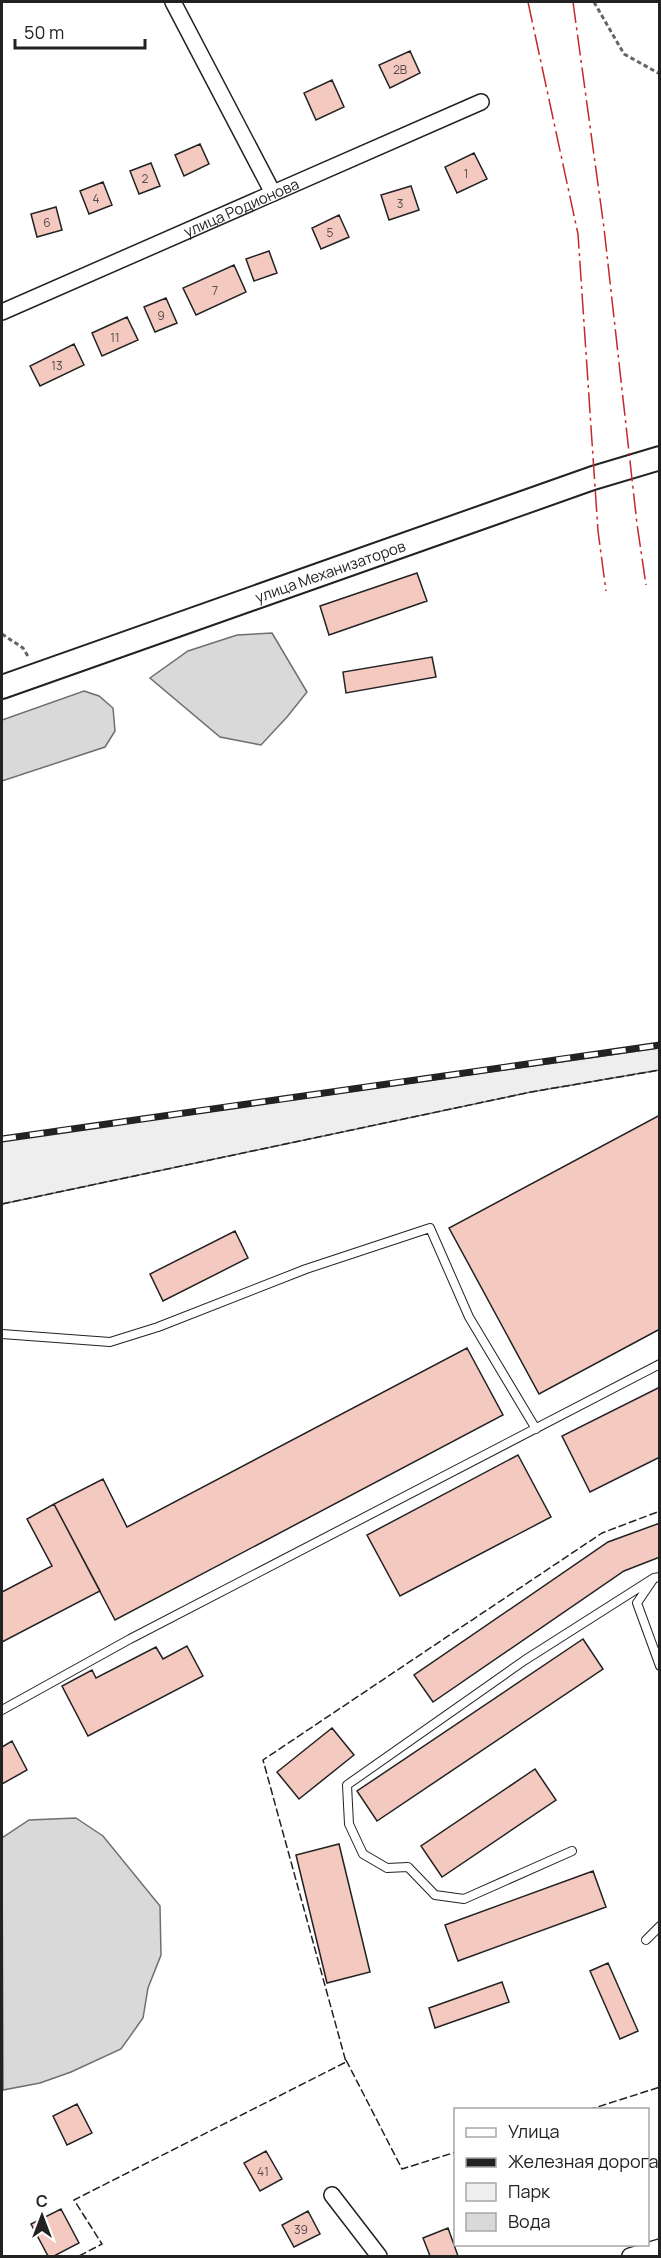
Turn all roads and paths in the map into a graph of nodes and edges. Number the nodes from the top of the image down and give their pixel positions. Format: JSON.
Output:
{"nodes":[{"id":1,"x":173,"y":2,"type":"edge"},
{"id":2,"x":594,"y":2,"type":"edge"},
{"id":3,"x":660,"y":74,"type":"edge"},
{"id":4,"x":481,"y":102,"type":"dead end"},
{"id":5,"x":273,"y":193,"type":"junction"},
{"id":6,"x":2,"y":312,"type":"edge"},
{"id":7,"x":660,"y":458,"type":"edge"},
{"id":8,"x":2,"y":634,"type":"edge"},
{"id":9,"x":39,"y":674,"type":"junction"},
{"id":10,"x":2,"y":687,"type":"edge"},
{"id":11,"x":2,"y":1334,"type":"edge"},
{"id":12,"x":660,"y":1364,"type":"edge"},
{"id":13,"x":536,"y":1429,"type":"junction"},
{"id":14,"x":657,"y":1578,"type":"edge"},
{"id":15,"x":660,"y":1666,"type":"edge"},
{"id":16,"x":2,"y":1710,"type":"edge"},
{"id":17,"x":572,"y":1851,"type":"dead end"},
{"id":18,"x":660,"y":1926,"type":"edge"},
{"id":19,"x":646,"y":1940,"type":"dead end"},
{"id":20,"x":332,"y":2195,"type":"dead end"},
{"id":21,"x":660,"y":2247,"type":"edge"},
{"id":22,"x":379,"y":2256,"type":"edge"},
{"id":23,"x":630,"y":2256,"type":"edge"}],
"edges":[{"from":1,"to":5,"type":"street"},
{"from":2,"to":3,"type":"path"},
{"from":4,"to":5,"type":"street","name":"улица Родионова"},
{"from":5,"to":6,"type":"street","name":"улица Родионова"},
{"from":7,"to":9,"type":"street","name":"улица Механизаторов"},
{"from":8,"to":9,"type":"path"},
{"from":9,"to":10,"type":"street","name":"улица Механизаторов"},
{"from":11,"to":13,"type":"lane"},
{"from":12,"to":13,"type":"lane"},
{"from":13,"to":16,"type":"lane"},
{"from":14,"to":15,"type":"lane"},
{"from":14,"to":17,"type":"lane"},
{"from":18,"to":19,"type":"lane"},
{"from":20,"to":22,"type":"street"},
{"from":21,"to":23,"type":"street"}]}
